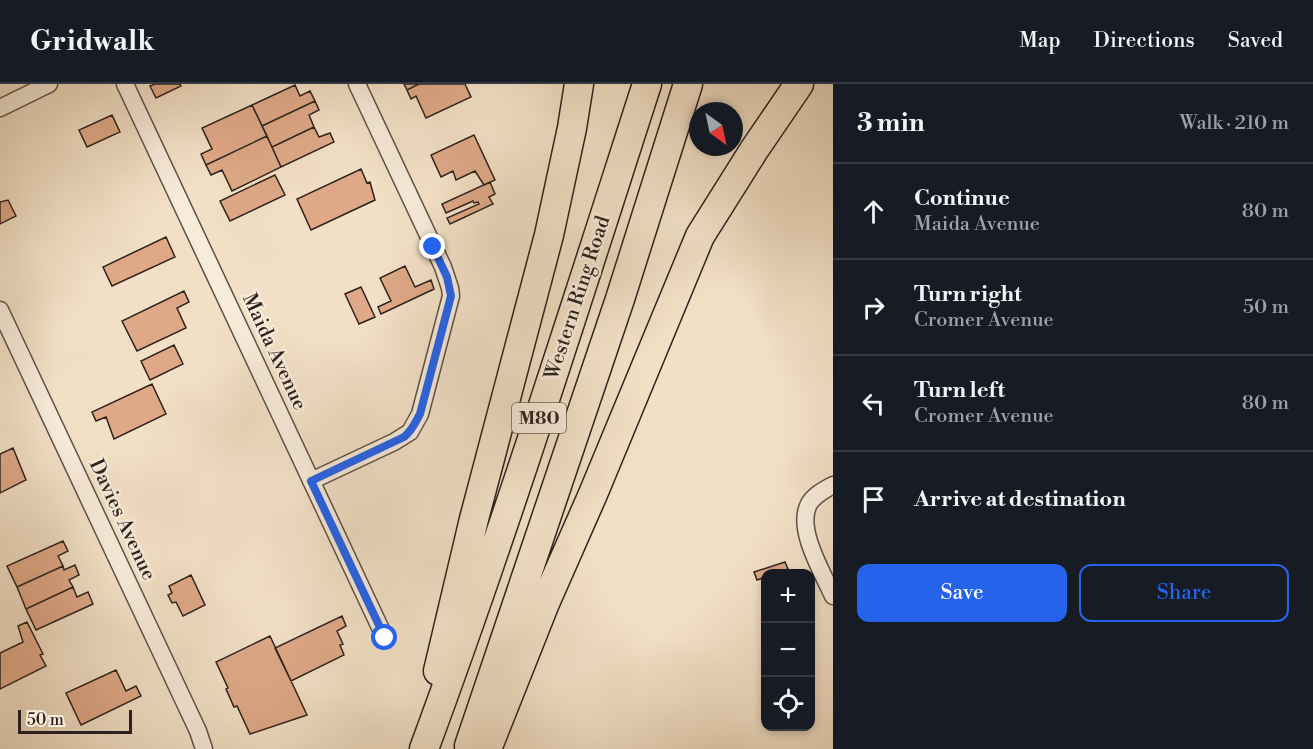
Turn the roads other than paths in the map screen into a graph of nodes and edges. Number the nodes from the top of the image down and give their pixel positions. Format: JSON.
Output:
{"nodes":[{"id":1,"x":50,"y":84,"type":"edge"},
{"id":2,"x":124,"y":84,"type":"edge"},
{"id":3,"x":357,"y":84,"type":"edge"},
{"id":4,"x":579,"y":84,"type":"edge"},
{"id":5,"x":647,"y":84,"type":"edge"},
{"id":6,"x":688,"y":84,"type":"edge"},
{"id":7,"x":799,"y":84,"type":"edge"},
{"id":8,"x":0,"y":108,"type":"edge"},
{"id":9,"x":0,"y":310,"type":"edge"},
{"id":10,"x":311,"y":481,"type":"junction"},
{"id":11,"x":833,"y":485,"type":"edge"},
{"id":12,"x":833,"y":596,"type":"edge"},
{"id":13,"x":385,"y":638,"type":"dead end"},
{"id":14,"x":478,"y":747,"type":"edge"},
{"id":15,"x":204,"y":749,"type":"edge"},
{"id":16,"x":423,"y":749,"type":"edge"}],
"edges":[{"from":1,"to":8,"type":"street"},
{"from":2,"to":10,"type":"street","name":"Maida Avenue"},
{"from":3,"to":10,"type":"street"},
{"from":4,"to":16,"type":"highway"},
{"from":5,"to":16,"type":"highway","name":"Western Ring Road","number":"M80"},
{"from":6,"to":14,"type":"highway","name":"Western Ring Road","number":"M80"},
{"from":7,"to":14,"type":"highway"},
{"from":9,"to":15,"type":"street","name":"Davies Avenue"},
{"from":10,"to":13,"type":"street","name":"Maida Avenue"},
{"from":11,"to":12,"type":"street"}]}
